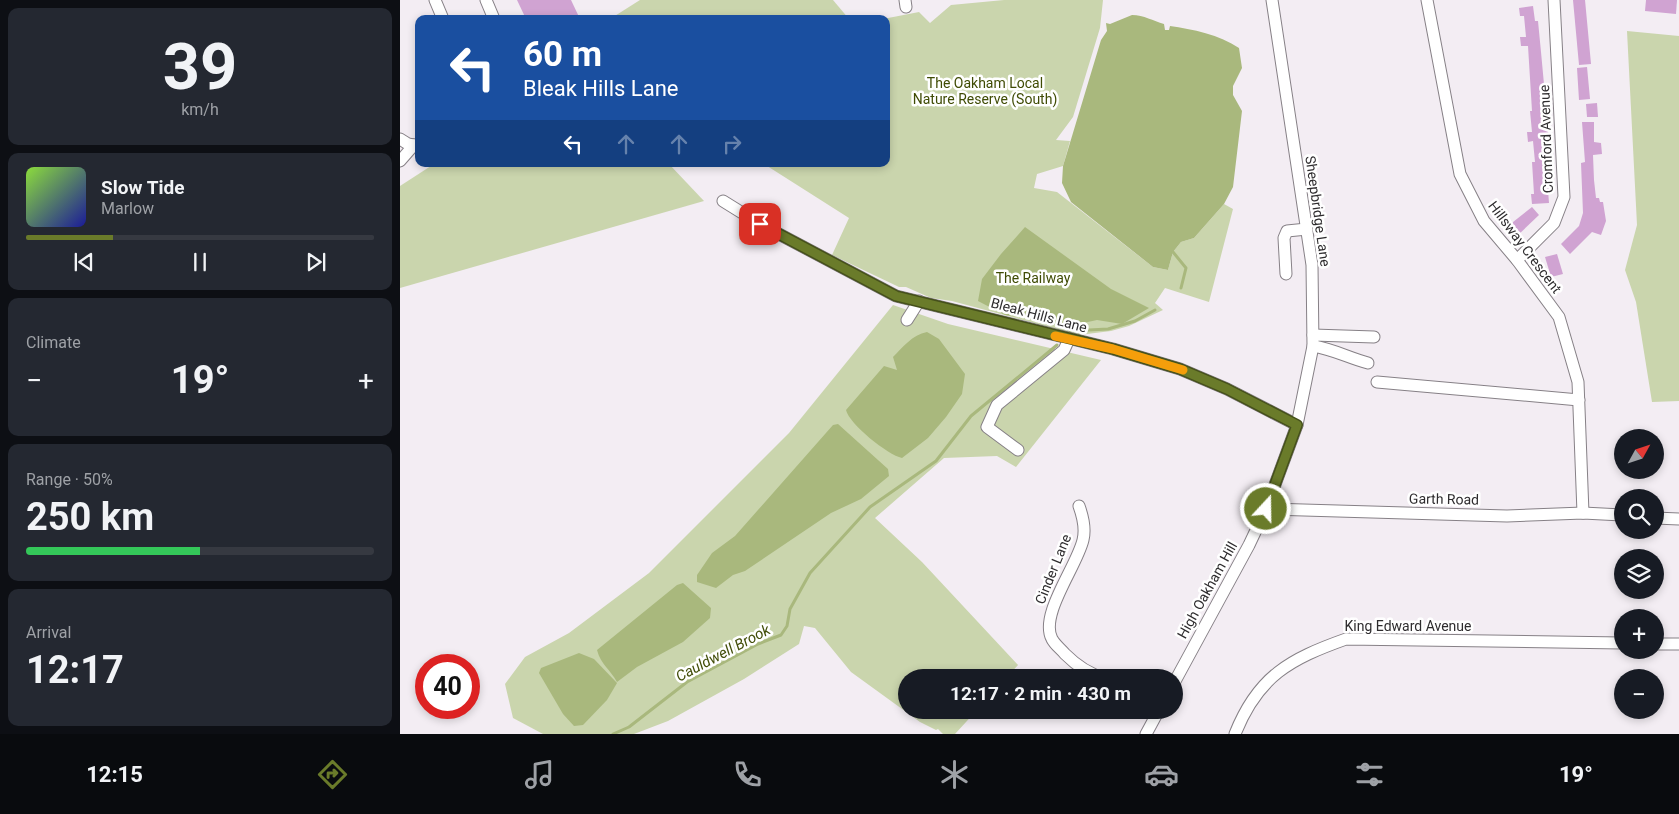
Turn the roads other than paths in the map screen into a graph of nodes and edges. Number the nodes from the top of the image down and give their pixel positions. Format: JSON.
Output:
{"nodes":[{"id":1,"x":435,"y":0,"type":"edge"},
{"id":2,"x":486,"y":0,"type":"edge"},
{"id":3,"x":1272,"y":0,"type":"edge"},
{"id":4,"x":1427,"y":0,"type":"edge"},
{"id":5,"x":1554,"y":0,"type":"edge"},
{"id":6,"x":441,"y":15,"type":"edge"},
{"id":7,"x":492,"y":15,"type":"edge"},
{"id":8,"x":400,"y":139,"type":"edge"},
{"id":9,"x":415,"y":146,"type":"edge"},
{"id":10,"x":415,"y":147,"type":"edge"},
{"id":11,"x":400,"y":161,"type":"edge"},
{"id":12,"x":723,"y":201,"type":"dead end"},
{"id":13,"x":1307,"y":229,"type":"junction"},
{"id":14,"x":1517,"y":260,"type":"junction"},
{"id":15,"x":1286,"y":274,"type":"dead end"},
{"id":16,"x":919,"y":301,"type":"junction"},
{"id":17,"x":907,"y":320,"type":"dead end"},
{"id":18,"x":1374,"y":337,"type":"dead end"},
{"id":19,"x":1069,"y":339,"type":"junction"},
{"id":20,"x":1313,"y":341,"type":"junction"},
{"id":21,"x":1368,"y":363,"type":"dead end"},
{"id":22,"x":1377,"y":382,"type":"dead end"},
{"id":23,"x":1579,"y":400,"type":"junction"},
{"id":24,"x":1297,"y":425,"type":"junction"},
{"id":25,"x":1018,"y":450,"type":"dead end"},
{"id":26,"x":1079,"y":506,"type":"dead end"},
{"id":27,"x":1266,"y":509,"type":"junction"},
{"id":28,"x":1584,"y":513,"type":"junction"},
{"id":29,"x":1614,"y":515,"type":"edge"},
{"id":30,"x":1664,"y":518,"type":"edge"},
{"id":31,"x":1679,"y":519,"type":"edge"},
{"id":32,"x":1614,"y":643,"type":"edge"},
{"id":33,"x":1664,"y":644,"type":"edge"},
{"id":34,"x":1679,"y":644,"type":"edge"},
{"id":35,"x":1086,"y":669,"type":"edge"},
{"id":36,"x":1182,"y":669,"type":"edge"},
{"id":37,"x":1154,"y":719,"type":"edge"},
{"id":38,"x":1146,"y":734,"type":"edge"},
{"id":39,"x":1235,"y":734,"type":"edge"}],
"edges":[{"from":1,"to":6,"type":"street"},
{"from":2,"to":7,"type":"street"},
{"from":3,"to":13,"type":"street","name":"Sheepbridge Lane"},
{"from":4,"to":14,"type":"street","name":"Hillsway Crescent"},
{"from":5,"to":14,"type":"street","name":"Cromford Avenue"},
{"from":8,"to":9,"type":"street"},
{"from":10,"to":11,"type":"street"},
{"from":12,"to":16,"type":"street","name":"Bleak Hills Lane"},
{"from":13,"to":15,"type":"street"},
{"from":13,"to":20,"type":"street","name":"Sheepbridge Lane"},
{"from":14,"to":23,"type":"street","name":"Hillsway Crescent"},
{"from":16,"to":17,"type":"street"},
{"from":16,"to":19,"type":"street","name":"Bleak Hills Lane"},
{"from":18,"to":20,"type":"street"},
{"from":19,"to":24,"type":"street","name":"Bleak Hills Lane"},
{"from":19,"to":25,"type":"street"},
{"from":20,"to":21,"type":"street"},
{"from":20,"to":24,"type":"street","name":"Sheepbridge Lane"},
{"from":22,"to":23,"type":"street"},
{"from":23,"to":28,"type":"street","name":"Hillsway Crescent"},
{"from":24,"to":27,"type":"street","name":"High Oakham Hill"},
{"from":26,"to":35,"type":"street","name":"Cinder Lane"},
{"from":27,"to":28,"type":"street","name":"Garth Road"},
{"from":27,"to":36,"type":"street","name":"High Oakham Hill"},
{"from":28,"to":29,"type":"street","name":"Garth Road"},
{"from":30,"to":31,"type":"street"},
{"from":32,"to":39,"type":"street","name":"King Edward Avenue"},
{"from":33,"to":34,"type":"street"},
{"from":37,"to":38,"type":"street"}]}
